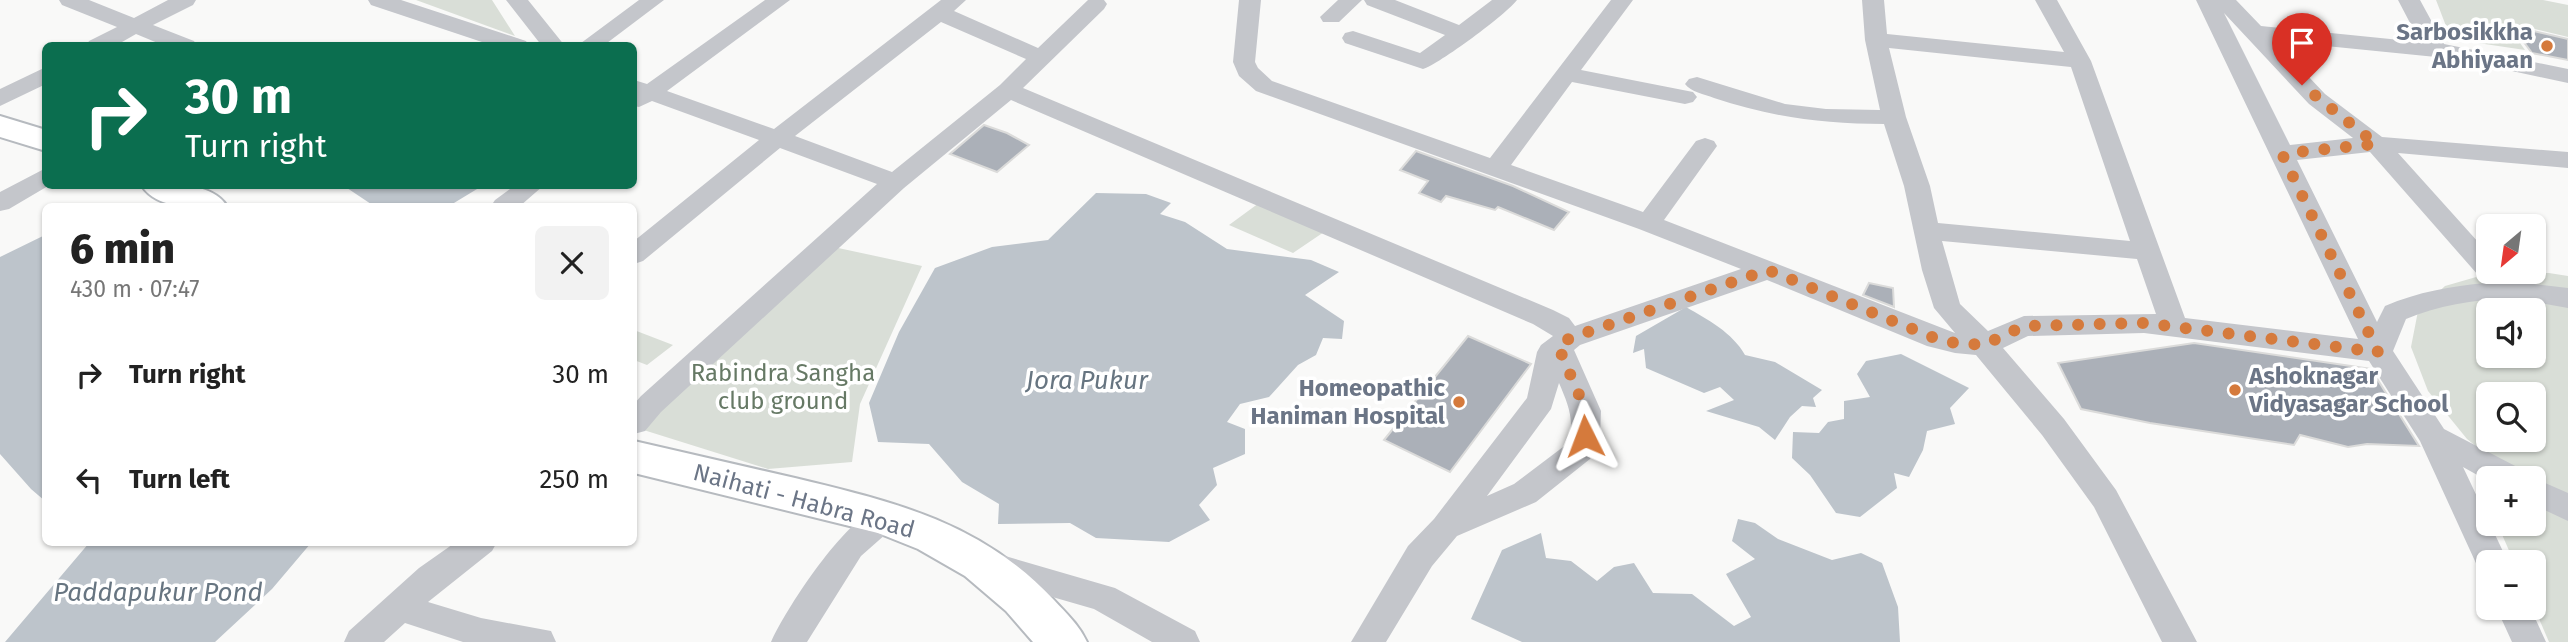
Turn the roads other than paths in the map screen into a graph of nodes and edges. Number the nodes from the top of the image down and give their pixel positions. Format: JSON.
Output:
{"nodes":[{"id":1,"x":70,"y":0,"type":"edge"},
{"id":2,"x":185,"y":0,"type":"edge"},
{"id":3,"x":379,"y":0,"type":"edge"},
{"id":4,"x":517,"y":0,"type":"edge"},
{"id":5,"x":779,"y":0,"type":"edge"},
{"id":6,"x":1250,"y":0,"type":"edge"},
{"id":7,"x":1351,"y":0,"type":"edge"},
{"id":8,"x":1376,"y":0,"type":"edge"},
{"id":9,"x":1872,"y":0,"type":"edge"},
{"id":10,"x":2046,"y":0,"type":"edge"},
{"id":11,"x":2207,"y":0,"type":"edge"},
{"id":12,"x":2224,"y":0,"type":"edge"},
{"id":13,"x":2409,"y":0,"type":"edge"},
{"id":14,"x":650,"y":1,"type":"edge"},
{"id":15,"x":1499,"y":1,"type":"edge"},
{"id":16,"x":1613,"y":2,"type":"edge"},
{"id":17,"x":1096,"y":4,"type":"dead end"},
{"id":18,"x":947,"y":6,"type":"edge"},
{"id":19,"x":1331,"y":17,"type":"dead end"},
{"id":20,"x":134,"y":25,"type":"junction"},
{"id":21,"x":2255,"y":32,"type":"junction"},
{"id":22,"x":1463,"y":34,"type":"junction"},
{"id":23,"x":1353,"y":38,"type":"dead end"},
{"id":24,"x":1876,"y":40,"type":"junction"},
{"id":25,"x":104,"y":42,"type":"edge"},
{"id":26,"x":176,"y":42,"type":"edge"},
{"id":27,"x":506,"y":42,"type":"edge"},
{"id":28,"x":551,"y":42,"type":"edge"},
{"id":29,"x":594,"y":42,"type":"edge"},
{"id":30,"x":2434,"y":49,"type":"junction"},
{"id":31,"x":1042,"y":58,"type":"junction"},
{"id":32,"x":2080,"y":61,"type":"junction"},
{"id":33,"x":1567,"y":74,"type":"junction"},
{"id":34,"x":42,"y":76,"type":"edge"},
{"id":35,"x":2568,"y":76,"type":"edge"},
{"id":36,"x":1008,"y":90,"type":"junction"},
{"id":37,"x":638,"y":95,"type":"edge"},
{"id":38,"x":0,"y":99,"type":"edge"},
{"id":39,"x":1894,"y":117,"type":"junction"},
{"id":40,"x":0,"y":126,"type":"edge"},
{"id":41,"x":777,"y":138,"type":"junction"},
{"id":42,"x":42,"y":140,"type":"edge"},
{"id":43,"x":2376,"y":144,"type":"junction"},
{"id":44,"x":1705,"y":146,"type":"dead end"},
{"id":45,"x":2283,"y":156,"type":"junction"},
{"id":46,"x":2568,"y":160,"type":"edge"},
{"id":47,"x":1495,"y":169,"type":"junction"},
{"id":48,"x":42,"y":179,"type":"edge"},
{"id":49,"x":895,"y":182,"type":"junction"},
{"id":50,"x":166,"y":189,"type":"edge"},
{"id":51,"x":526,"y":189,"type":"edge"},
{"id":52,"x":0,"y":203,"type":"edge"},
{"id":53,"x":202,"y":203,"type":"edge"},
{"id":54,"x":507,"y":203,"type":"edge"},
{"id":55,"x":1648,"y":223,"type":"junction"},
{"id":56,"x":1926,"y":231,"type":"junction"},
{"id":57,"x":2147,"y":251,"type":"junction"},
{"id":58,"x":637,"y":253,"type":"edge"},
{"id":59,"x":2476,"y":255,"type":"edge"},
{"id":60,"x":1768,"y":270,"type":"junction"},
{"id":61,"x":2481,"y":284,"type":"edge"},
{"id":62,"x":2520,"y":284,"type":"edge"},
{"id":63,"x":2568,"y":298,"type":"edge"},
{"id":64,"x":2174,"y":327,"type":"junction"},
{"id":65,"x":1564,"y":342,"type":"junction"},
{"id":66,"x":1984,"y":345,"type":"junction"},
{"id":67,"x":2378,"y":352,"type":"junction"},
{"id":68,"x":637,"y":420,"type":"edge"},
{"id":69,"x":2433,"y":437,"type":"junction"},
{"id":70,"x":637,"y":458,"type":"edge"},
{"id":71,"x":2487,"y":466,"type":"edge"},
{"id":72,"x":2546,"y":496,"type":"edge"},
{"id":73,"x":2568,"y":508,"type":"edge"},
{"id":74,"x":884,"y":517,"type":"junction"},
{"id":75,"x":1445,"y":528,"type":"junction"},
{"id":76,"x":475,"y":546,"type":"edge"},
{"id":77,"x":2486,"y":550,"type":"edge"},
{"id":78,"x":981,"y":563,"type":"junction"},
{"id":79,"x":399,"y":607,"type":"junction"},
{"id":80,"x":2519,"y":620,"type":"edge"},
{"id":81,"x":361,"y":642,"type":"edge"},
{"id":82,"x":539,"y":642,"type":"edge"},
{"id":83,"x":788,"y":642,"type":"edge"},
{"id":84,"x":1063,"y":642,"type":"edge"},
{"id":85,"x":1182,"y":642,"type":"edge"},
{"id":86,"x":1368,"y":642,"type":"edge"},
{"id":87,"x":2180,"y":642,"type":"edge"},
{"id":88,"x":2529,"y":642,"type":"edge"}],
"edges":[{"from":1,"to":20,"type":"street"},
{"from":2,"to":20,"type":"street"},
{"from":3,"to":27,"type":"street"},
{"from":4,"to":28,"type":"street"},
{"from":5,"to":37,"type":"street"},
{"from":6,"to":47,"type":"street"},
{"from":7,"to":19,"type":"street"},
{"from":8,"to":22,"type":"street"},
{"from":9,"to":24,"type":"street"},
{"from":10,"to":32,"type":"street"},
{"from":11,"to":45,"type":"street"},
{"from":12,"to":21,"type":"street"},
{"from":13,"to":30,"type":"street"},
{"from":14,"to":29,"type":"street"},
{"from":15,"to":22,"type":"street"},
{"from":16,"to":33,"type":"street"},
{"from":17,"to":31,"type":"street"},
{"from":18,"to":31,"type":"street"},
{"from":18,"to":41,"type":"street"},
{"from":20,"to":25,"type":"street"},
{"from":20,"to":26,"type":"street"},
{"from":21,"to":30,"type":"street"},
{"from":21,"to":43,"type":"street"},
{"from":22,"to":23,"type":"street"},
{"from":24,"to":32,"type":"street"},
{"from":24,"to":39,"type":"street"},
{"from":30,"to":35,"type":"street"},
{"from":31,"to":36,"type":"street"},
{"from":32,"to":57,"type":"street"},
{"from":33,"to":39,"type":"street"},
{"from":33,"to":47,"type":"street"},
{"from":34,"to":38,"type":"street"},
{"from":36,"to":49,"type":"street"},
{"from":36,"to":65,"type":"street"},
{"from":37,"to":41,"type":"street"},
{"from":39,"to":56,"type":"street"},
{"from":40,"to":42,"type":"main road"},
{"from":41,"to":49,"type":"street"},
{"from":41,"to":58,"type":"street"},
{"from":43,"to":45,"type":"street"},
{"from":43,"to":46,"type":"street"},
{"from":43,"to":59,"type":"street"},
{"from":44,"to":55,"type":"street"},
{"from":45,"to":67,"type":"street"},
{"from":47,"to":55,"type":"street"},
{"from":48,"to":52,"type":"street"},
{"from":49,"to":68,"type":"street"},
{"from":50,"to":53,"type":"main road"},
{"from":51,"to":54,"type":"street"},
{"from":55,"to":60,"type":"street"},
{"from":56,"to":57,"type":"street"},
{"from":56,"to":66,"type":"street"},
{"from":57,"to":64,"type":"street"},
{"from":60,"to":65,"type":"street"},
{"from":60,"to":66,"type":"street"},
{"from":61,"to":67,"type":"street"},
{"from":62,"to":63,"type":"street"},
{"from":64,"to":66,"type":"street"},
{"from":64,"to":67,"type":"street"},
{"from":65,"to":75,"type":"street"},
{"from":65,"to":75,"type":"street"},
{"from":66,"to":87,"type":"street"},
{"from":67,"to":69,"type":"street"},
{"from":69,"to":71,"type":"street"},
{"from":69,"to":77,"type":"street"},
{"from":70,"to":74,"type":"main road","name":"Naihati - Habra Road"},
{"from":72,"to":73,"type":"street"},
{"from":74,"to":78,"type":"main road","name":"Naihati - Habra Road"},
{"from":74,"to":83,"type":"street"},
{"from":75,"to":86,"type":"street"},
{"from":76,"to":79,"type":"street"},
{"from":78,"to":84,"type":"main road","name":"Naihati - Habra Road"},
{"from":78,"to":85,"type":"street"},
{"from":79,"to":81,"type":"street"},
{"from":79,"to":82,"type":"street"},
{"from":80,"to":88,"type":"street"}]}
